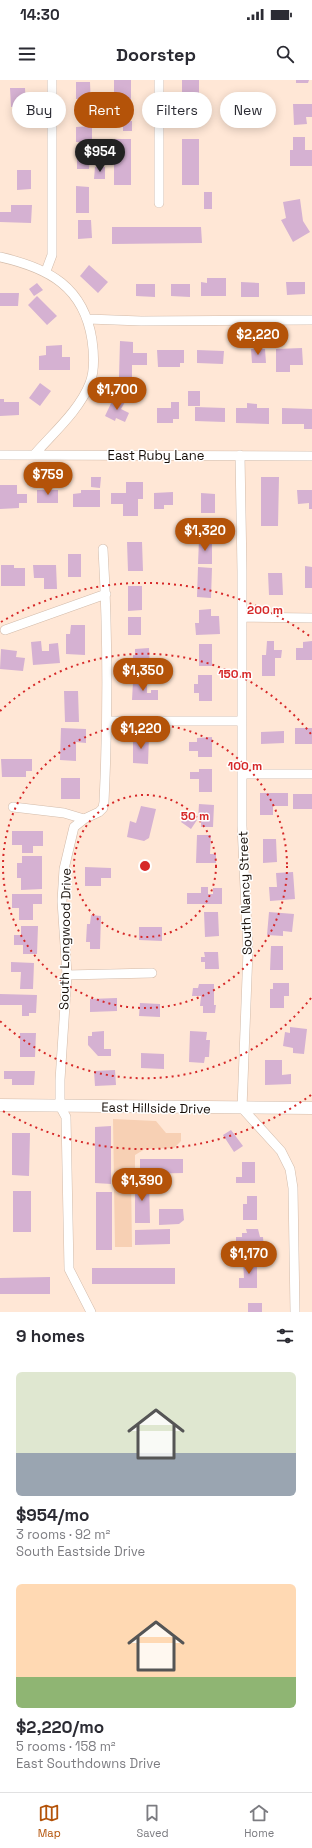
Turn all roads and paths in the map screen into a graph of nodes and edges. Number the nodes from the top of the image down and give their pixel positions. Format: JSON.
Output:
{"nodes":[{"id":1,"x":52,"y":80,"type":"edge"},
{"id":2,"x":159,"y":80,"type":"edge"},
{"id":3,"x":159,"y":203,"type":"dead end"},
{"id":4,"x":0,"y":257,"type":"edge"},
{"id":5,"x":46,"y":272,"type":"junction"},
{"id":6,"x":88,"y":319,"type":"junction"},
{"id":7,"x":312,"y":320,"type":"edge"},
{"id":8,"x":0,"y":455,"type":"edge"},
{"id":9,"x":34,"y":455,"type":"junction"},
{"id":10,"x":240,"y":456,"type":"junction"},
{"id":11,"x":312,"y":456,"type":"edge"},
{"id":12,"x":103,"y":549,"type":"dead end"},
{"id":13,"x":106,"y":594,"type":"junction"},
{"id":14,"x":242,"y":617,"type":"junction"},
{"id":15,"x":312,"y":618,"type":"edge"},
{"id":16,"x":5,"y":630,"type":"dead end"},
{"id":17,"x":241,"y":720,"type":"junction"},
{"id":18,"x":108,"y":721,"type":"junction"},
{"id":19,"x":242,"y":774,"type":"junction"},
{"id":20,"x":312,"y":774,"type":"edge"},
{"id":21,"x":13,"y":807,"type":"dead end"},
{"id":22,"x":84,"y":819,"type":"junction"},
{"id":23,"x":152,"y":973,"type":"dead end"},
{"id":24,"x":67,"y":975,"type":"junction"},
{"id":25,"x":0,"y":1105,"type":"edge"},
{"id":26,"x":60,"y":1106,"type":"junction"},
{"id":27,"x":242,"y":1108,"type":"junction"},
{"id":28,"x":312,"y":1108,"type":"edge"},
{"id":29,"x":91,"y":1312,"type":"edge"},
{"id":30,"x":294,"y":1312,"type":"edge"}],
"edges":[{"from":1,"to":5,"type":"street"},
{"from":2,"to":3,"type":"street"},
{"from":4,"to":5,"type":"street"},
{"from":5,"to":6,"type":"street"},
{"from":6,"to":7,"type":"street"},
{"from":6,"to":9,"type":"street"},
{"from":8,"to":9,"type":"street","name":"East Ruby Lane"},
{"from":9,"to":10,"type":"street","name":"East Ruby Lane"},
{"from":10,"to":11,"type":"street","name":"East Ruby Lane"},
{"from":10,"to":14,"type":"street","name":"South Nancy Street"},
{"from":12,"to":13,"type":"street","name":"South Longwood Drive"},
{"from":13,"to":16,"type":"street"},
{"from":13,"to":18,"type":"street","name":"South Longwood Drive"},
{"from":14,"to":15,"type":"street"},
{"from":14,"to":17,"type":"street","name":"South Nancy Street"},
{"from":17,"to":18,"type":"street"},
{"from":17,"to":19,"type":"street","name":"South Nancy Street"},
{"from":18,"to":22,"type":"street","name":"South Longwood Drive"},
{"from":19,"to":20,"type":"street"},
{"from":19,"to":27,"type":"street","name":"South Nancy Street"},
{"from":21,"to":22,"type":"street"},
{"from":22,"to":24,"type":"street","name":"South Longwood Drive"},
{"from":23,"to":24,"type":"street"},
{"from":24,"to":26,"type":"street","name":"South Longwood Drive"},
{"from":25,"to":26,"type":"main road","name":"East Hillside Drive"},
{"from":26,"to":27,"type":"main road","name":"East Hillside Drive"},
{"from":26,"to":29,"type":"street","name":"South Longwood Drive"},
{"from":27,"to":28,"type":"main road","name":"East Hillside Drive"},
{"from":27,"to":30,"type":"street"}]}
